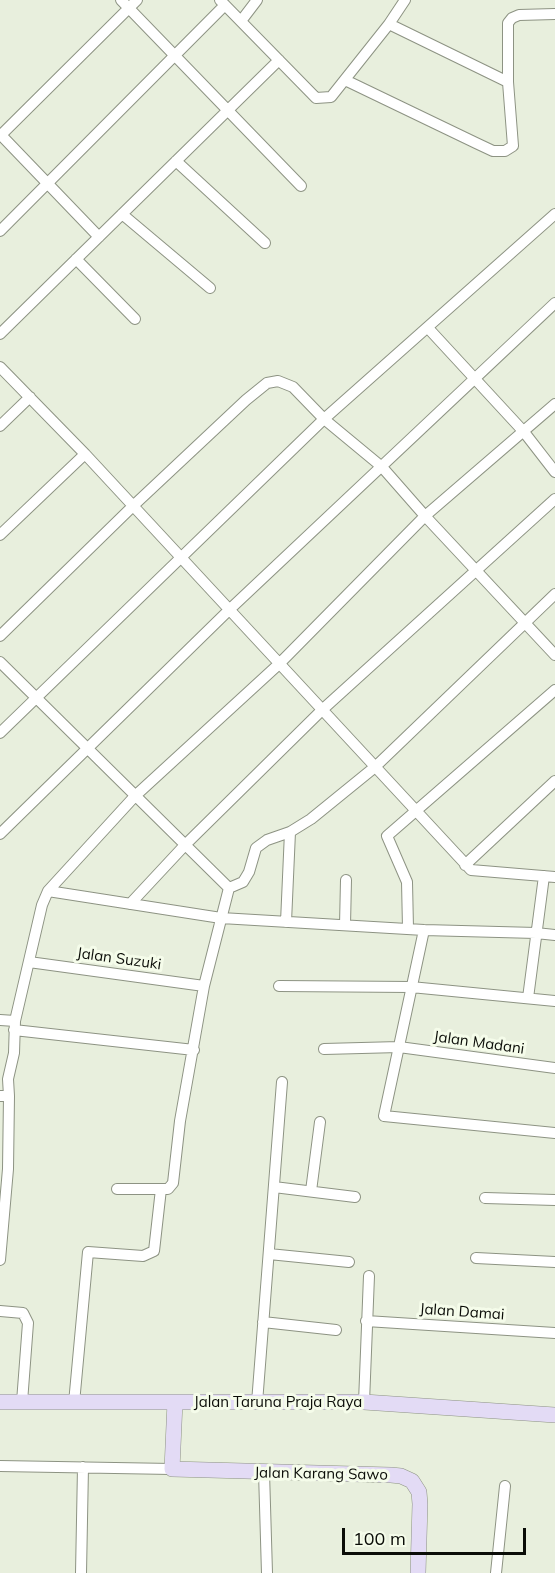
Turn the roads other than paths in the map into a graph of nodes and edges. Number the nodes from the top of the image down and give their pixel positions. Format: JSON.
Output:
{"nodes":[{"id":1,"x":137,"y":0,"type":"edge"},
{"id":2,"x":257,"y":0,"type":"edge"},
{"id":3,"x":405,"y":0,"type":"edge"},
{"id":4,"x":223,"y":3,"type":"edge"},
{"id":5,"x":125,"y":4,"type":"edge"},
{"id":6,"x":555,"y":14,"type":"edge"},
{"id":7,"x":241,"y":21,"type":"junction"},
{"id":8,"x":389,"y":24,"type":"junction"},
{"id":9,"x":174,"y":57,"type":"junction"},
{"id":10,"x":279,"y":60,"type":"junction"},
{"id":11,"x":345,"y":80,"type":"junction"},
{"id":12,"x":508,"y":82,"type":"junction"},
{"id":13,"x":227,"y":111,"type":"junction"},
{"id":14,"x":0,"y":135,"type":"edge"},
{"id":15,"x":176,"y":161,"type":"junction"},
{"id":16,"x":49,"y":183,"type":"junction"},
{"id":17,"x":302,"y":186,"type":"dead end"},
{"id":18,"x":122,"y":214,"type":"junction"},
{"id":19,"x":555,"y":214,"type":"edge"},
{"id":20,"x":0,"y":231,"type":"edge"},
{"id":21,"x":99,"y":237,"type":"junction"},
{"id":22,"x":265,"y":243,"type":"dead end"},
{"id":23,"x":76,"y":260,"type":"junction"},
{"id":24,"x":210,"y":288,"type":"dead end"},
{"id":25,"x":555,"y":303,"type":"edge"},
{"id":26,"x":135,"y":319,"type":"dead end"},
{"id":27,"x":428,"y":328,"type":"junction"},
{"id":28,"x":0,"y":334,"type":"edge"},
{"id":29,"x":0,"y":367,"type":"edge"},
{"id":30,"x":475,"y":378,"type":"junction"},
{"id":31,"x":30,"y":397,"type":"junction"},
{"id":32,"x":555,"y":404,"type":"edge"},
{"id":33,"x":324,"y":419,"type":"junction"},
{"id":34,"x":0,"y":426,"type":"edge"},
{"id":35,"x":524,"y":432,"type":"junction"},
{"id":36,"x":85,"y":453,"type":"junction"},
{"id":37,"x":382,"y":466,"type":"junction"},
{"id":38,"x":555,"y":472,"type":"edge"},
{"id":39,"x":555,"y":499,"type":"edge"},
{"id":40,"x":133,"y":506,"type":"junction"},
{"id":41,"x":424,"y":516,"type":"junction"},
{"id":42,"x":0,"y":535,"type":"edge"},
{"id":43,"x":181,"y":557,"type":"junction"},
{"id":44,"x":476,"y":572,"type":"junction"},
{"id":45,"x":555,"y":594,"type":"edge"},
{"id":46,"x":229,"y":610,"type":"junction"},
{"id":47,"x":524,"y":622,"type":"junction"},
{"id":48,"x":0,"y":636,"type":"edge"},
{"id":49,"x":555,"y":655,"type":"edge"},
{"id":50,"x":0,"y":662,"type":"edge"},
{"id":51,"x":279,"y":664,"type":"junction"},
{"id":52,"x":555,"y":690,"type":"edge"},
{"id":53,"x":36,"y":698,"type":"junction"},
{"id":54,"x":322,"y":710,"type":"junction"},
{"id":55,"x":0,"y":733,"type":"edge"},
{"id":56,"x":88,"y":749,"type":"junction"},
{"id":57,"x":375,"y":767,"type":"junction"},
{"id":58,"x":555,"y":781,"type":"edge"},
{"id":59,"x":135,"y":796,"type":"junction"},
{"id":60,"x":417,"y":812,"type":"junction"},
{"id":61,"x":290,"y":832,"type":"junction"},
{"id":62,"x":0,"y":834,"type":"edge"},
{"id":63,"x":185,"y":845,"type":"junction"},
{"id":64,"x":465,"y":865,"type":"junction"},
{"id":65,"x":549,"y":876,"type":"edge"},
{"id":66,"x":346,"y":880,"type":"dead end"},
{"id":67,"x":229,"y":888,"type":"junction"},
{"id":68,"x":48,"y":891,"type":"junction"},
{"id":69,"x":130,"y":904,"type":"junction"},
{"id":70,"x":221,"y":918,"type":"junction"},
{"id":71,"x":286,"y":922,"type":"junction"},
{"id":72,"x":345,"y":925,"type":"junction"},
{"id":73,"x":408,"y":928,"type":"junction"},
{"id":74,"x":424,"y":930,"type":"junction"},
{"id":75,"x":536,"y":933,"type":"junction"},
{"id":76,"x":555,"y":935,"type":"edge"},
{"id":77,"x":29,"y":962,"type":"junction"},
{"id":78,"x":204,"y":986,"type":"junction"},
{"id":79,"x":279,"y":986,"type":"dead end"},
{"id":80,"x":411,"y":987,"type":"junction"},
{"id":81,"x":528,"y":998,"type":"junction"},
{"id":82,"x":555,"y":1001,"type":"edge"},
{"id":83,"x":0,"y":1020,"type":"edge"},
{"id":84,"x":15,"y":1026,"type":"junction"},
{"id":85,"x":399,"y":1047,"type":"junction"},
{"id":86,"x":324,"y":1049,"type":"dead end"},
{"id":87,"x":194,"y":1050,"type":"junction"},
{"id":88,"x":555,"y":1068,"type":"edge"},
{"id":89,"x":282,"y":1082,"type":"dead end"},
{"id":90,"x":4,"y":1096,"type":"edge"},
{"id":91,"x":320,"y":1122,"type":"dead end"},
{"id":92,"x":555,"y":1133,"type":"edge"},
{"id":93,"x":4,"y":1169,"type":"edge"},
{"id":94,"x":274,"y":1187,"type":"junction"},
{"id":95,"x":117,"y":1189,"type":"dead end"},
{"id":96,"x":161,"y":1189,"type":"junction"},
{"id":97,"x":311,"y":1191,"type":"junction"},
{"id":98,"x":355,"y":1197,"type":"dead end"},
{"id":99,"x":485,"y":1198,"type":"dead end"},
{"id":100,"x":555,"y":1200,"type":"edge"},
{"id":101,"x":2,"y":1240,"type":"edge"},
{"id":102,"x":269,"y":1254,"type":"junction"},
{"id":103,"x":476,"y":1258,"type":"dead end"},
{"id":104,"x":0,"y":1260,"type":"edge"},
{"id":105,"x":349,"y":1262,"type":"dead end"},
{"id":106,"x":555,"y":1262,"type":"edge"},
{"id":107,"x":369,"y":1276,"type":"dead end"},
{"id":108,"x":0,"y":1311,"type":"edge"},
{"id":109,"x":366,"y":1321,"type":"junction"},
{"id":110,"x":263,"y":1322,"type":"junction"},
{"id":111,"x":336,"y":1330,"type":"dead end"},
{"id":112,"x":555,"y":1333,"type":"edge"},
{"id":113,"x":0,"y":1402,"type":"edge"},
{"id":114,"x":22,"y":1402,"type":"junction"},
{"id":115,"x":175,"y":1402,"type":"junction"},
{"id":116,"x":364,"y":1402,"type":"junction"},
{"id":117,"x":74,"y":1403,"type":"junction"},
{"id":118,"x":257,"y":1403,"type":"junction"},
{"id":119,"x":555,"y":1415,"type":"edge"},
{"id":120,"x":0,"y":1466,"type":"edge"},
{"id":121,"x":83,"y":1467,"type":"junction"},
{"id":122,"x":172,"y":1469,"type":"junction"},
{"id":123,"x":264,"y":1472,"type":"junction"},
{"id":124,"x":506,"y":1486,"type":"dead end"},
{"id":125,"x":81,"y":1573,"type":"edge"},
{"id":126,"x":267,"y":1573,"type":"edge"},
{"id":127,"x":418,"y":1573,"type":"edge"},
{"id":128,"x":496,"y":1573,"type":"edge"}],
"edges":[{"from":1,"to":5,"type":"street"},
{"from":2,"to":7,"type":"street"},
{"from":3,"to":8,"type":"street"},
{"from":4,"to":7,"type":"street"},
{"from":4,"to":9,"type":"street"},
{"from":5,"to":9,"type":"street"},
{"from":5,"to":14,"type":"street"},
{"from":6,"to":12,"type":"street"},
{"from":7,"to":10,"type":"street"},
{"from":8,"to":11,"type":"street"},
{"from":8,"to":12,"type":"street"},
{"from":9,"to":13,"type":"street"},
{"from":9,"to":16,"type":"street"},
{"from":10,"to":11,"type":"street"},
{"from":10,"to":13,"type":"street"},
{"from":11,"to":12,"type":"street"},
{"from":13,"to":15,"type":"street"},
{"from":13,"to":17,"type":"street"},
{"from":14,"to":16,"type":"street"},
{"from":15,"to":18,"type":"street"},
{"from":15,"to":22,"type":"street"},
{"from":16,"to":20,"type":"street"},
{"from":16,"to":21,"type":"street"},
{"from":18,"to":21,"type":"street"},
{"from":18,"to":24,"type":"street"},
{"from":19,"to":27,"type":"street"},
{"from":21,"to":23,"type":"street"},
{"from":23,"to":26,"type":"street"},
{"from":23,"to":28,"type":"street"},
{"from":25,"to":30,"type":"street"},
{"from":27,"to":30,"type":"street"},
{"from":27,"to":33,"type":"street"},
{"from":29,"to":31,"type":"street"},
{"from":30,"to":35,"type":"street"},
{"from":30,"to":37,"type":"street"},
{"from":31,"to":34,"type":"street"},
{"from":31,"to":36,"type":"street"},
{"from":32,"to":35,"type":"street"},
{"from":33,"to":37,"type":"street"},
{"from":33,"to":40,"type":"street"},
{"from":33,"to":43,"type":"street"},
{"from":35,"to":38,"type":"street"},
{"from":35,"to":41,"type":"street"},
{"from":36,"to":40,"type":"street"},
{"from":36,"to":42,"type":"street"},
{"from":37,"to":41,"type":"street"},
{"from":37,"to":46,"type":"street"},
{"from":39,"to":44,"type":"street"},
{"from":40,"to":43,"type":"street"},
{"from":40,"to":48,"type":"street"},
{"from":41,"to":44,"type":"street"},
{"from":41,"to":51,"type":"street"},
{"from":43,"to":46,"type":"street"},
{"from":43,"to":53,"type":"street"},
{"from":44,"to":47,"type":"street"},
{"from":44,"to":54,"type":"street"},
{"from":45,"to":47,"type":"street"},
{"from":46,"to":51,"type":"street"},
{"from":46,"to":56,"type":"street"},
{"from":47,"to":49,"type":"street"},
{"from":47,"to":57,"type":"street"},
{"from":50,"to":53,"type":"street"},
{"from":51,"to":54,"type":"street"},
{"from":51,"to":59,"type":"street"},
{"from":52,"to":60,"type":"street"},
{"from":53,"to":55,"type":"street"},
{"from":53,"to":56,"type":"street"},
{"from":54,"to":57,"type":"street"},
{"from":54,"to":63,"type":"street"},
{"from":56,"to":59,"type":"street"},
{"from":56,"to":62,"type":"street"},
{"from":57,"to":60,"type":"street"},
{"from":57,"to":61,"type":"street"},
{"from":58,"to":64,"type":"street"},
{"from":59,"to":63,"type":"street"},
{"from":59,"to":68,"type":"street"},
{"from":60,"to":64,"type":"street"},
{"from":60,"to":73,"type":"street"},
{"from":61,"to":67,"type":"street"},
{"from":61,"to":71,"type":"street"},
{"from":63,"to":67,"type":"street"},
{"from":63,"to":69,"type":"street"},
{"from":64,"to":65,"type":"street"},
{"from":65,"to":75,"type":"street"},
{"from":66,"to":72,"type":"street"},
{"from":67,"to":70,"type":"street"},
{"from":68,"to":69,"type":"street"},
{"from":68,"to":77,"type":"street"},
{"from":69,"to":70,"type":"street"},
{"from":70,"to":71,"type":"street"},
{"from":70,"to":78,"type":"street"},
{"from":71,"to":72,"type":"street"},
{"from":72,"to":73,"type":"street"},
{"from":73,"to":74,"type":"street"},
{"from":74,"to":75,"type":"street"},
{"from":74,"to":80,"type":"street"},
{"from":75,"to":76,"type":"street"},
{"from":75,"to":81,"type":"street"},
{"from":77,"to":78,"type":"street","name":"Jalan Suzuki"},
{"from":77,"to":84,"type":"street"},
{"from":78,"to":87,"type":"street"},
{"from":79,"to":80,"type":"street"},
{"from":80,"to":81,"type":"street"},
{"from":80,"to":85,"type":"street"},
{"from":81,"to":82,"type":"street"},
{"from":83,"to":84,"type":"street"},
{"from":84,"to":87,"type":"street"},
{"from":84,"to":90,"type":"street"},
{"from":85,"to":86,"type":"street","name":"Jalan Madani"},
{"from":85,"to":88,"type":"street","name":"Jalan Madani"},
{"from":85,"to":92,"type":"street"},
{"from":87,"to":96,"type":"street"},
{"from":89,"to":94,"type":"street"},
{"from":90,"to":93,"type":"street"},
{"from":91,"to":97,"type":"street"},
{"from":93,"to":101,"type":"street"},
{"from":94,"to":97,"type":"street"},
{"from":94,"to":102,"type":"street"},
{"from":95,"to":96,"type":"street"},
{"from":96,"to":117,"type":"street"},
{"from":97,"to":98,"type":"street"},
{"from":99,"to":100,"type":"street"},
{"from":101,"to":104,"type":"street"},
{"from":102,"to":105,"type":"street"},
{"from":102,"to":110,"type":"street"},
{"from":103,"to":106,"type":"street"},
{"from":107,"to":109,"type":"street"},
{"from":108,"to":114,"type":"street"},
{"from":109,"to":112,"type":"street","name":"Jalan Damai"},
{"from":109,"to":116,"type":"street"},
{"from":110,"to":111,"type":"street"},
{"from":110,"to":118,"type":"street"},
{"from":113,"to":114,"type":"street","name":"Jalan Taruna Praja Raya"},
{"from":114,"to":117,"type":"street","name":"Jalan Taruna Praja Raya"},
{"from":115,"to":117,"type":"street","name":"Jalan Taruna Praja Raya"},
{"from":115,"to":118,"type":"street","name":"Jalan Taruna Praja Raya"},
{"from":115,"to":122,"type":"street"},
{"from":116,"to":118,"type":"street","name":"Jalan Taruna Praja Raya"},
{"from":116,"to":119,"type":"street","name":"Jalan Taruna Praja Raya"},
{"from":120,"to":121,"type":"street"},
{"from":121,"to":122,"type":"street"},
{"from":121,"to":125,"type":"street"},
{"from":122,"to":123,"type":"street","name":"Jalan Karang Sawo"},
{"from":123,"to":126,"type":"street"},
{"from":123,"to":127,"type":"street","name":"Jalan Karang Sawo"},
{"from":124,"to":128,"type":"street"}]}
